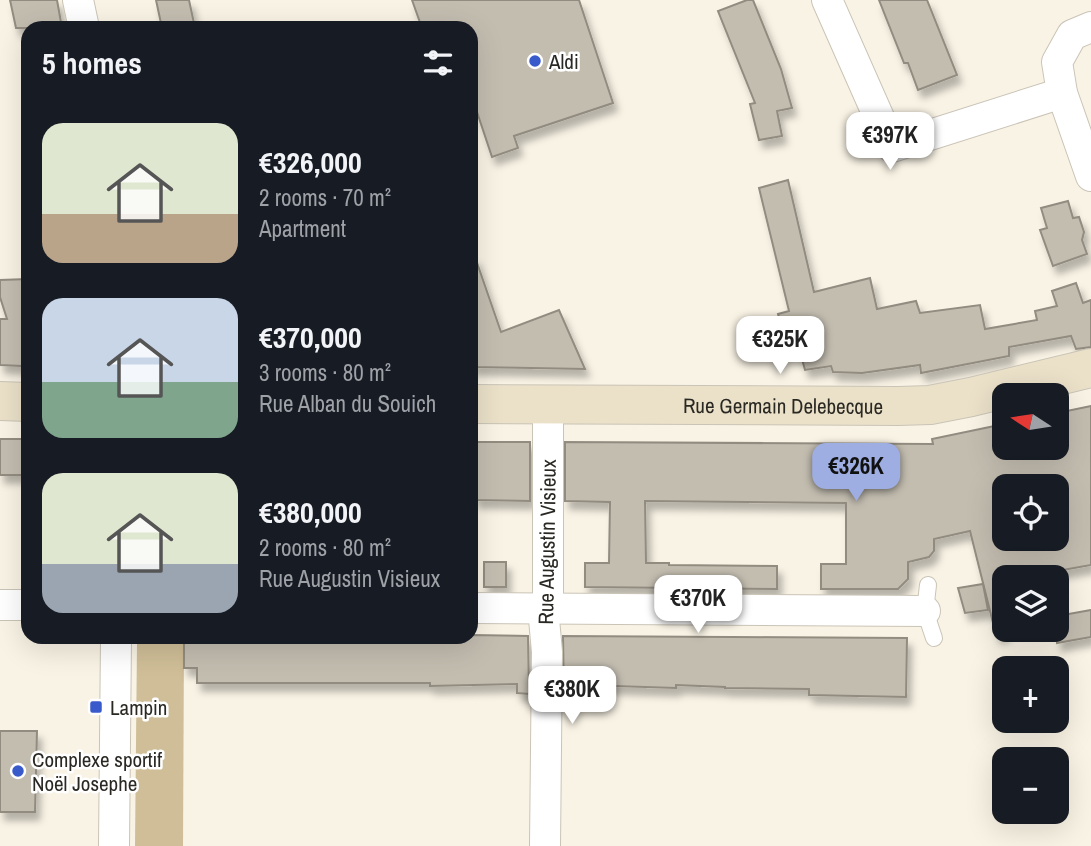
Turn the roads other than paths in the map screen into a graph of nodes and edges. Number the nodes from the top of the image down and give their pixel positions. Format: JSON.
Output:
{"nodes":[{"id":1,"x":78,"y":0,"type":"edge"},
{"id":2,"x":827,"y":0,"type":"edge"},
{"id":3,"x":82,"y":21,"type":"edge"},
{"id":4,"x":1091,"y":27,"type":"edge"},
{"id":5,"x":1062,"y":93,"type":"junction"},
{"id":6,"x":1091,"y":176,"type":"edge"},
{"id":7,"x":1091,"y":368,"type":"edge"},
{"id":8,"x":0,"y":401,"type":"edge"},
{"id":9,"x":21,"y":402,"type":"edge"},
{"id":10,"x":478,"y":404,"type":"edge"},
{"id":11,"x":548,"y":405,"type":"junction"},
{"id":12,"x":0,"y":605,"type":"edge"},
{"id":13,"x":21,"y":605,"type":"edge"},
{"id":14,"x":478,"y":608,"type":"edge"},
{"id":15,"x":543,"y":608,"type":"junction"},
{"id":16,"x":929,"y":611,"type":"dead end"},
{"id":17,"x":116,"y":644,"type":"edge"},
{"id":18,"x":114,"y":846,"type":"edge"},
{"id":19,"x":545,"y":846,"type":"edge"}],
"edges":[{"from":1,"to":3,"type":"street"},
{"from":2,"to":5,"type":"street"},
{"from":4,"to":5,"type":"street"},
{"from":5,"to":6,"type":"street"},
{"from":7,"to":11,"type":"street","name":"Rue Germain Delebecque"},
{"from":8,"to":9,"type":"street"},
{"from":10,"to":11,"type":"street","name":"Rue Germain Delebecque"},
{"from":11,"to":15,"type":"street","name":"Rue Augustin Visieux"},
{"from":12,"to":13,"type":"street"},
{"from":14,"to":15,"type":"street"},
{"from":15,"to":16,"type":"street"},
{"from":15,"to":19,"type":"street","name":"Rue Augustin Visieux"},
{"from":17,"to":18,"type":"street"}]}
